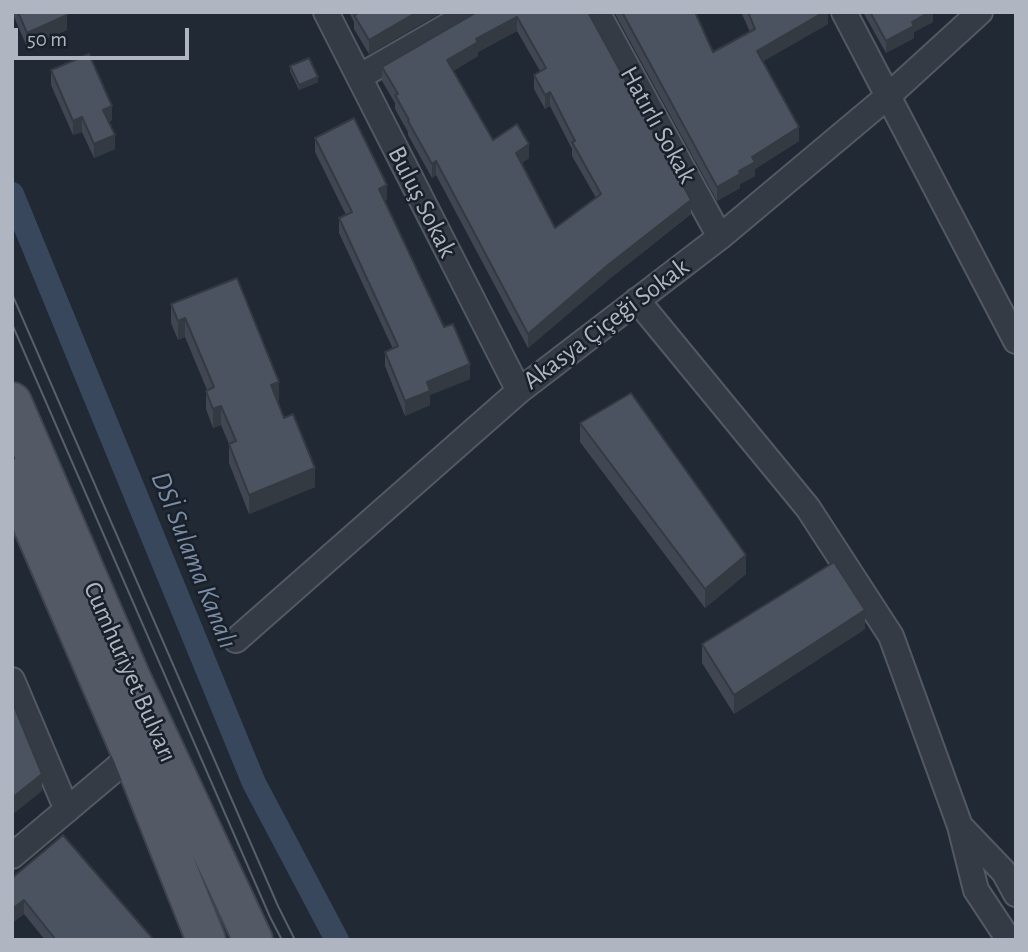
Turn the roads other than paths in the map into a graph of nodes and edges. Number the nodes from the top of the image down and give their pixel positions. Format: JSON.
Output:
{"nodes":[{"id":1,"x":326,"y":12,"type":"edge"},
{"id":2,"x":472,"y":12,"type":"edge"},
{"id":3,"x":597,"y":12,"type":"edge"},
{"id":4,"x":844,"y":12,"type":"edge"},
{"id":5,"x":980,"y":12,"type":"edge"},
{"id":6,"x":359,"y":77,"type":"junction"},
{"id":7,"x":887,"y":97,"type":"junction"},
{"id":8,"x":720,"y":237,"type":"junction"},
{"id":9,"x":637,"y":300,"type":"junction"},
{"id":10,"x":1016,"y":341,"type":"edge"},
{"id":11,"x":519,"y":391,"type":"junction"},
{"id":12,"x":12,"y":402,"type":"edge"},
{"id":13,"x":12,"y":478,"type":"edge"},
{"id":14,"x":236,"y":640,"type":"dead end"},
{"id":15,"x":12,"y":680,"type":"edge"},
{"id":16,"x":132,"y":755,"type":"junction"},
{"id":17,"x":67,"y":810,"type":"junction"},
{"id":18,"x":960,"y":826,"type":"junction"},
{"id":19,"x":12,"y":856,"type":"edge"},
{"id":20,"x":1016,"y":894,"type":"edge"},
{"id":21,"x":206,"y":940,"type":"edge"},
{"id":22,"x":253,"y":940,"type":"edge"},
{"id":23,"x":1009,"y":940,"type":"edge"}],
"edges":[{"from":1,"to":6,"type":"street","name":"Buluş Sokak"},
{"from":2,"to":6,"type":"street"},
{"from":3,"to":8,"type":"street","name":"Hatırlı Sokak"},
{"from":4,"to":7,"type":"street"},
{"from":5,"to":7,"type":"street","name":"Akasya Çiçeği Sokak"},
{"from":6,"to":11,"type":"street","name":"Buluş Sokak"},
{"from":7,"to":8,"type":"street","name":"Akasya Çiçeği Sokak"},
{"from":7,"to":10,"type":"street"},
{"from":8,"to":9,"type":"street","name":"Akasya Çiçeği Sokak"},
{"from":9,"to":11,"type":"street","name":"Akasya Çiçeği Sokak"},
{"from":9,"to":18,"type":"street"},
{"from":11,"to":14,"type":"street","name":"Akasya Çiçeği Sokak"},
{"from":12,"to":22,"type":"main road","name":"Cumhuriyet Bulvarı"},
{"from":13,"to":16,"type":"main road","name":"Cumhuriyet Bulvarı"},
{"from":15,"to":17,"type":"street"},
{"from":16,"to":17,"type":"street"},
{"from":16,"to":21,"type":"main road","name":"Cumhuriyet Bulvarı"},
{"from":17,"to":19,"type":"street"},
{"from":18,"to":20,"type":"street"},
{"from":18,"to":23,"type":"street"}]}
